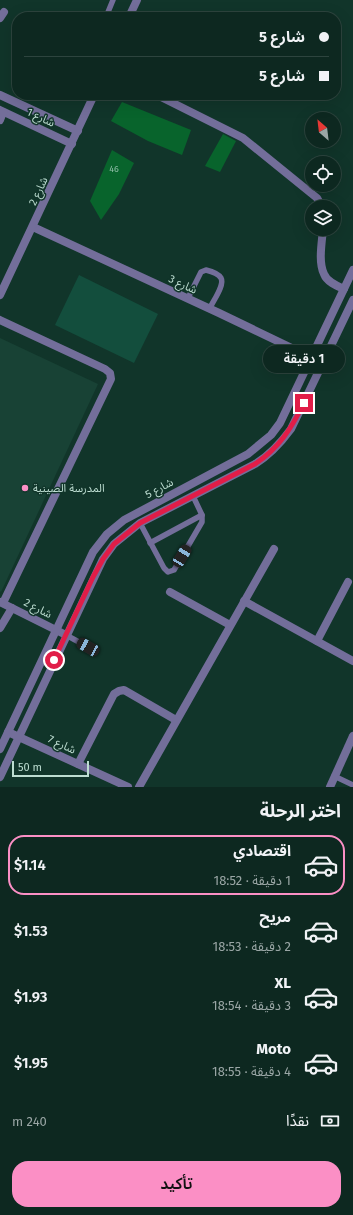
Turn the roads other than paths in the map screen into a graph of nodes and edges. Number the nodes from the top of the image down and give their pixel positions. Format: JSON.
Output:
{"nodes":[{"id":1,"x":113,"y":0,"type":"edge"},
{"id":2,"x":137,"y":0,"type":"edge"},
{"id":3,"x":108,"y":12,"type":"edge"},
{"id":4,"x":131,"y":12,"type":"edge"},
{"id":5,"x":0,"y":95,"type":"edge"},
{"id":6,"x":92,"y":100,"type":"edge"},
{"id":7,"x":167,"y":100,"type":"edge"},
{"id":8,"x":1,"y":114,"type":"edge"},
{"id":9,"x":78,"y":131,"type":"junction"},
{"id":10,"x":72,"y":144,"type":"junction"},
{"id":11,"x":318,"y":200,"type":"edge"},
{"id":12,"x":33,"y":227,"type":"junction"},
{"id":13,"x":323,"y":236,"type":"edge"},
{"id":14,"x":353,"y":270,"type":"edge"},
{"id":15,"x":344,"y":289,"type":"junction"},
{"id":16,"x":0,"y":295,"type":"edge"},
{"id":17,"x":188,"y":298,"type":"junction"},
{"id":18,"x":353,"y":300,"type":"edge"},
{"id":19,"x":210,"y":308,"type":"junction"},
{"id":20,"x":0,"y":320,"type":"edge"},
{"id":21,"x":312,"y":358,"type":"junction"},
{"id":22,"x":323,"y":363,"type":"junction"},
{"id":23,"x":193,"y":496,"type":"junction"},
{"id":24,"x":202,"y":515,"type":"junction"},
{"id":25,"x":140,"y":523,"type":"junction"},
{"id":26,"x":150,"y":543,"type":"junction"},
{"id":27,"x":274,"y":550,"type":"dead end"},
{"id":28,"x":348,"y":582,"type":"dead end"},
{"id":29,"x":170,"y":592,"type":"dead end"},
{"id":30,"x":244,"y":601,"type":"junction"},
{"id":31,"x":1,"y":602,"type":"edge"},
{"id":32,"x":12,"y":608,"type":"junction"},
{"id":33,"x":230,"y":625,"type":"junction"},
{"id":34,"x":0,"y":628,"type":"edge"},
{"id":35,"x":55,"y":629,"type":"junction"},
{"id":36,"x":66,"y":635,"type":"junction"},
{"id":37,"x":317,"y":641,"type":"junction"},
{"id":38,"x":88,"y":647,"type":"dead end"},
{"id":39,"x":353,"y":661,"type":"edge"},
{"id":40,"x":176,"y":720,"type":"junction"},
{"id":41,"x":8,"y":732,"type":"junction"},
{"id":42,"x":353,"y":736,"type":"edge"},
{"id":43,"x":19,"y":737,"type":"junction"},
{"id":44,"x":0,"y":749,"type":"edge"},
{"id":45,"x":350,"y":751,"type":"edge"},
{"id":46,"x":78,"y":764,"type":"junction"},
{"id":47,"x":334,"y":776,"type":"junction"},
{"id":48,"x":0,"y":777,"type":"edge"},
{"id":49,"x":353,"y":785,"type":"edge"},
{"id":50,"x":128,"y":787,"type":"edge"},
{"id":51,"x":139,"y":787,"type":"edge"},
{"id":52,"x":330,"y":787,"type":"edge"},
{"id":53,"x":335,"y":787,"type":"edge"}],
"edges":[{"from":1,"to":3,"type":"lane"},
{"from":2,"to":4,"type":"street"},
{"from":5,"to":9,"type":"street","name":"شارع 1"},
{"from":6,"to":9,"type":"street","name":"شارع 2"},
{"from":7,"to":11,"type":"street"},
{"from":8,"to":10,"type":"street","name":"شارع 1"},
{"from":9,"to":10,"type":"street","name":"شارع 2"},
{"from":10,"to":12,"type":"street","name":"شارع 2"},
{"from":12,"to":16,"type":"street","name":"شارع 2"},
{"from":12,"to":17,"type":"street","name":"شارع 3"},
{"from":13,"to":15,"type":"street"},
{"from":14,"to":15,"type":"street","name":"شارع 5"},
{"from":15,"to":21,"type":"street","name":"شارع 5"},
{"from":17,"to":19,"type":"street","name":"شارع 3"},
{"from":17,"to":19,"type":"lane"},
{"from":18,"to":22,"type":"street","name":"شارع 5"},
{"from":19,"to":21,"type":"street","name":"شارع 3"},
{"from":20,"to":31,"type":"street"},
{"from":21,"to":22,"type":"street","name":"شارع 3"},
{"from":21,"to":35,"type":"street","name":"شارع 5"},
{"from":22,"to":23,"type":"street","name":"شارع 5"},
{"from":23,"to":24,"type":"lane"},
{"from":23,"to":25,"type":"street","name":"شارع 5"},
{"from":24,"to":26,"type":"lane"},
{"from":24,"to":26,"type":"lane"},
{"from":25,"to":26,"type":"lane"},
{"from":25,"to":36,"type":"street","name":"شارع 5"},
{"from":27,"to":30,"type":"street"},
{"from":28,"to":37,"type":"street"},
{"from":29,"to":33,"type":"street"},
{"from":30,"to":33,"type":"street"},
{"from":30,"to":37,"type":"street"},
{"from":31,"to":32,"type":"street","name":"شارع 2"},
{"from":32,"to":34,"type":"street"},
{"from":32,"to":35,"type":"street","name":"شارع 2"},
{"from":33,"to":40,"type":"street"},
{"from":35,"to":36,"type":"street","name":"شارع 2"},
{"from":35,"to":41,"type":"street","name":"شارع 5"},
{"from":36,"to":38,"type":"lane"},
{"from":36,"to":43,"type":"street","name":"شارع 5"},
{"from":37,"to":39,"type":"street"},
{"from":40,"to":46,"type":"street"},
{"from":40,"to":51,"type":"street"},
{"from":41,"to":43,"type":"street","name":"شارع 7"},
{"from":41,"to":44,"type":"street","name":"شارع 5"},
{"from":42,"to":45,"type":"street"},
{"from":43,"to":46,"type":"street","name":"شارع 7"},
{"from":43,"to":48,"type":"street","name":"شارع 5"},
{"from":45,"to":47,"type":"street"},
{"from":46,"to":50,"type":"street","name":"شارع 7"},
{"from":47,"to":49,"type":"lane"},
{"from":47,"to":52,"type":"street"},
{"from":47,"to":53,"type":"street"}]}
